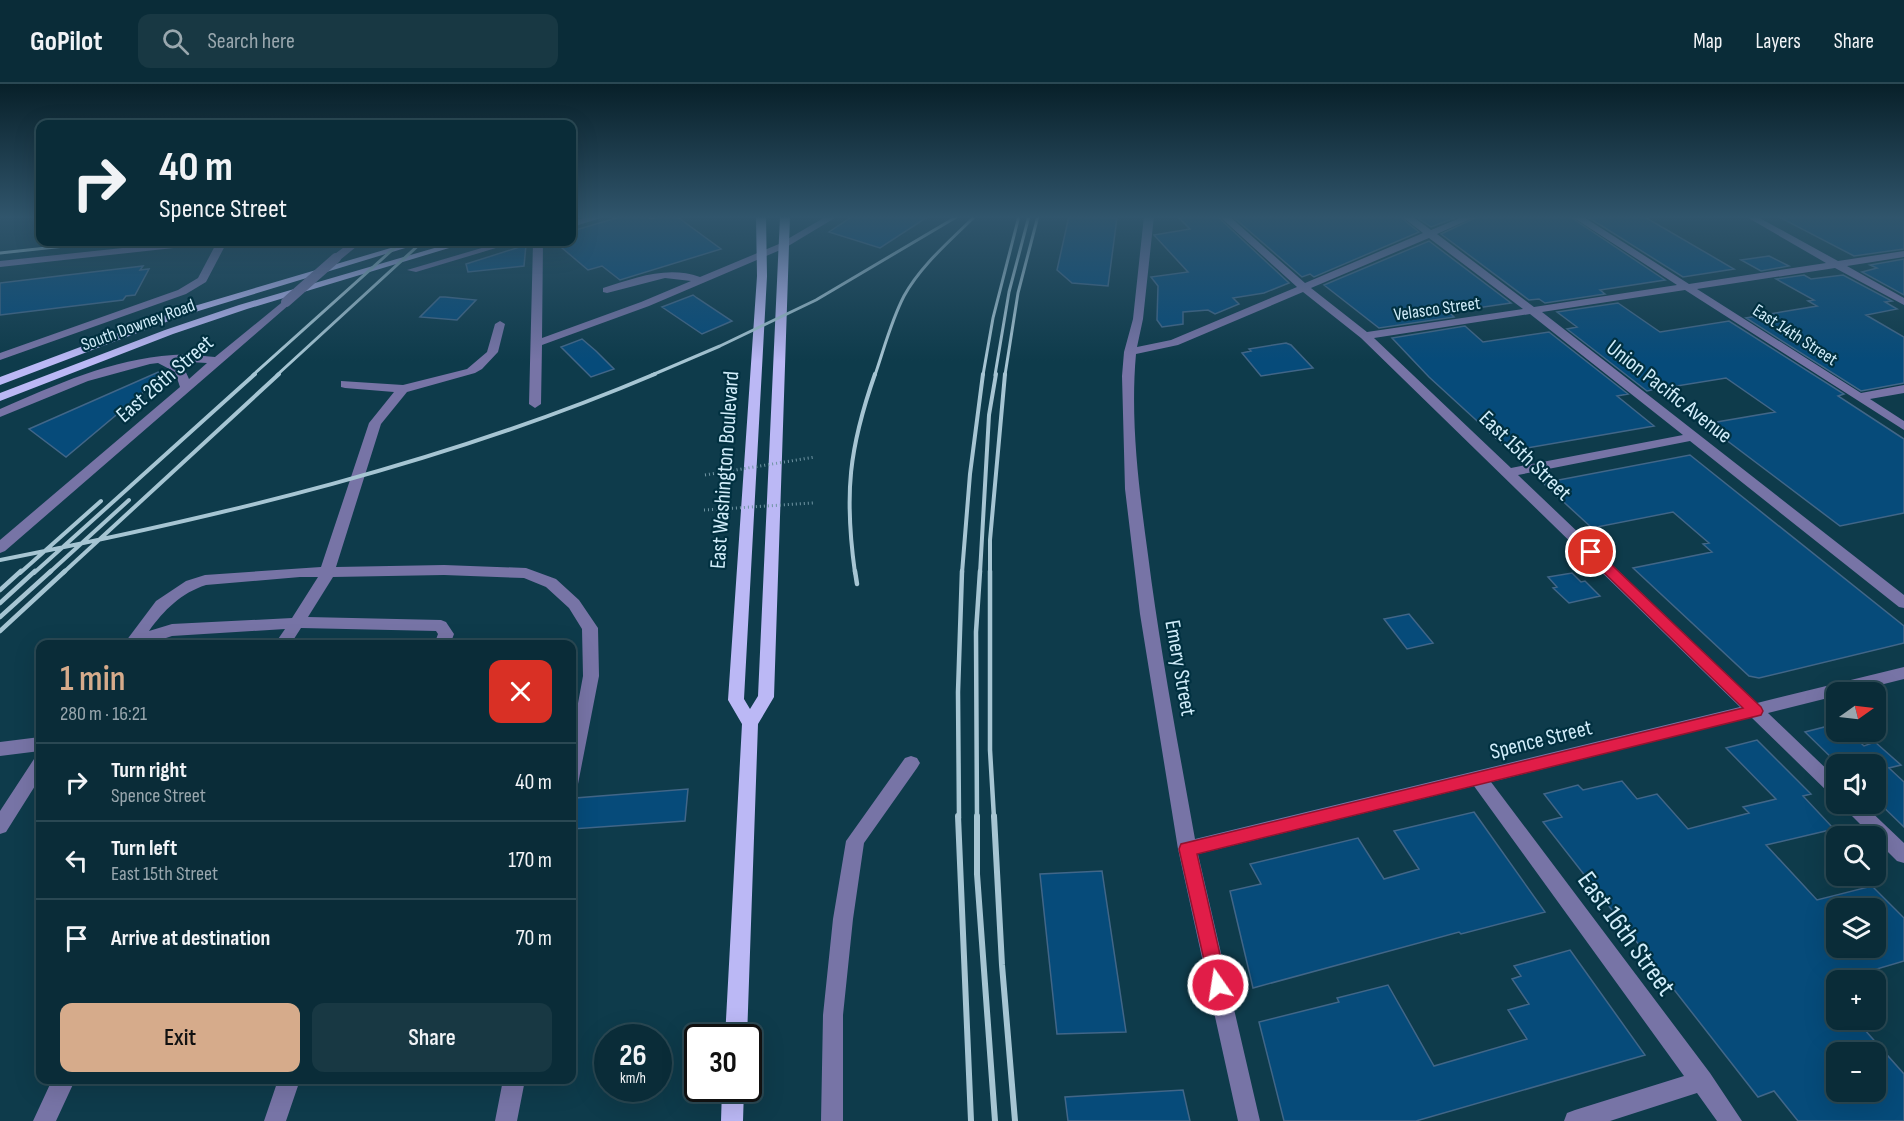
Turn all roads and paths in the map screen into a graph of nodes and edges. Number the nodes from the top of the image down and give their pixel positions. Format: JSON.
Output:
{"nodes":[{"id":1,"x":210,"y":264,"type":"edge"},
{"id":2,"x":329,"y":264,"type":"edge"},
{"id":3,"x":345,"y":264,"type":"edge"},
{"id":4,"x":388,"y":264,"type":"edge"},
{"id":5,"x":432,"y":264,"type":"edge"},
{"id":6,"x":537,"y":264,"type":"edge"},
{"id":7,"x":736,"y":264,"type":"edge"},
{"id":8,"x":761,"y":264,"type":"edge"},
{"id":9,"x":781,"y":264,"type":"edge"},
{"id":10,"x":1144,"y":264,"type":"edge"},
{"id":11,"x":1278,"y":264,"type":"edge"},
{"id":12,"x":1357,"y":264,"type":"edge"},
{"id":13,"x":1470,"y":264,"type":"edge"},
{"id":14,"x":1654,"y":264,"type":"edge"},
{"id":15,"x":1841,"y":264,"type":"edge"},
{"id":16,"x":1837,"y":265,"type":"junction"},
{"id":17,"x":412,"y":270,"type":"dead end"},
{"id":18,"x":698,"y":280,"type":"junction"},
{"id":19,"x":1691,"y":287,"type":"junction"},
{"id":20,"x":1304,"y":288,"type":"junction"},
{"id":21,"x":607,"y":290,"type":"dead end"},
{"id":22,"x":1904,"y":302,"type":"edge"},
{"id":23,"x":1533,"y":311,"type":"junction"},
{"id":24,"x":500,"y":324,"type":"dead end"},
{"id":25,"x":1365,"y":336,"type":"junction"},
{"id":26,"x":535,"y":344,"type":"junction"},
{"id":27,"x":1130,"y":352,"type":"junction"},
{"id":28,"x":0,"y":357,"type":"edge"},
{"id":29,"x":161,"y":360,"type":"junction"},
{"id":30,"x":219,"y":361,"type":"junction"},
{"id":31,"x":0,"y":381,"type":"edge"},
{"id":32,"x":345,"y":384,"type":"dead end"},
{"id":33,"x":186,"y":389,"type":"junction"},
{"id":34,"x":403,"y":389,"type":"junction"},
{"id":35,"x":1904,"y":389,"type":"edge"},
{"id":36,"x":0,"y":397,"type":"edge"},
{"id":37,"x":1859,"y":397,"type":"junction"},
{"id":38,"x":535,"y":404,"type":"dead end"},
{"id":39,"x":0,"y":413,"type":"edge"},
{"id":40,"x":1904,"y":426,"type":"edge"},
{"id":41,"x":1693,"y":437,"type":"junction"},
{"id":42,"x":814,"y":457,"type":"dead end"},
{"id":43,"x":1508,"y":473,"type":"junction"},
{"id":44,"x":705,"y":475,"type":"dead end"},
{"id":45,"x":813,"y":503,"type":"dead end"},
{"id":46,"x":704,"y":510,"type":"dead end"},
{"id":47,"x":0,"y":548,"type":"edge"},
{"id":48,"x":328,"y":572,"type":"junction"},
{"id":49,"x":1904,"y":603,"type":"edge"},
{"id":50,"x":297,"y":623,"type":"junction"},
{"id":51,"x":136,"y":640,"type":"edge"},
{"id":52,"x":144,"y":640,"type":"edge"},
{"id":53,"x":285,"y":640,"type":"edge"},
{"id":54,"x":444,"y":640,"type":"edge"},
{"id":55,"x":1904,"y":673,"type":"edge"},
{"id":56,"x":1756,"y":711,"type":"junction"},
{"id":57,"x":750,"y":723,"type":"junction"},
{"id":58,"x":36,"y":744,"type":"edge"},
{"id":59,"x":0,"y":749,"type":"edge"},
{"id":60,"x":576,"y":757,"type":"edge"},
{"id":61,"x":911,"y":763,"type":"dead end"},
{"id":62,"x":36,"y":770,"type":"edge"},
{"id":63,"x":1478,"y":778,"type":"junction"},
{"id":64,"x":1826,"y":779,"type":"edge"},
{"id":65,"x":1861,"y":814,"type":"edge"},
{"id":66,"x":0,"y":826,"type":"edge"},
{"id":67,"x":1187,"y":849,"type":"junction"},
{"id":68,"x":1904,"y":855,"type":"edge"},
{"id":69,"x":737,"y":1024,"type":"edge"},
{"id":70,"x":1702,"y":1081,"type":"junction"},
{"id":71,"x":62,"y":1084,"type":"edge"},
{"id":72,"x":288,"y":1084,"type":"edge"},
{"id":73,"x":513,"y":1084,"type":"edge"},
{"id":74,"x":733,"y":1102,"type":"edge"},
{"id":75,"x":44,"y":1121,"type":"edge"},
{"id":76,"x":275,"y":1121,"type":"edge"},
{"id":77,"x":506,"y":1121,"type":"edge"},
{"id":78,"x":732,"y":1121,"type":"edge"},
{"id":79,"x":832,"y":1121,"type":"edge"},
{"id":80,"x":1249,"y":1121,"type":"edge"},
{"id":81,"x":1575,"y":1121,"type":"edge"},
{"id":82,"x":1731,"y":1121,"type":"edge"}],
"edges":[{"from":1,"to":28,"type":"street"},
{"from":2,"to":30,"type":"street","name":"East 26th Street","bridge":true},
{"from":3,"to":31,"type":"main road","name":"South Downey Road"},
{"from":4,"to":36,"type":"main road","name":"South Downey Road"},
{"from":5,"to":17,"type":"street"},
{"from":6,"to":26,"type":"street"},
{"from":7,"to":18,"type":"street"},
{"from":8,"to":57,"type":"main road","name":"East Washington Boulevard"},
{"from":9,"to":57,"type":"main road","name":"East Washington Boulevard"},
{"from":10,"to":27,"type":"street","name":"Emery Street"},
{"from":11,"to":20,"type":"street","name":"East 15th Street"},
{"from":12,"to":20,"type":"street"},
{"from":13,"to":23,"type":"street","name":"Union Pacific Avenue"},
{"from":14,"to":19,"type":"street","name":"East 14th Street"},
{"from":15,"to":16,"type":"street","name":"Velasco Street"},
{"from":16,"to":19,"type":"street","name":"Velasco Street"},
{"from":16,"to":22,"type":"street"},
{"from":18,"to":21,"type":"street"},
{"from":18,"to":26,"type":"street"},
{"from":19,"to":23,"type":"street","name":"Velasco Street"},
{"from":19,"to":37,"type":"street","name":"East 14th Street"},
{"from":20,"to":25,"type":"street","name":"East 15th Street"},
{"from":20,"to":27,"type":"street"},
{"from":23,"to":25,"type":"street","name":"Velasco Street"},
{"from":23,"to":41,"type":"street","name":"Union Pacific Avenue"},
{"from":24,"to":34,"type":"street"},
{"from":25,"to":43,"type":"street","name":"East 15th Street"},
{"from":26,"to":38,"type":"street"},
{"from":27,"to":67,"type":"street","name":"Emery Street"},
{"from":29,"to":30,"type":"street","name":"South Downey Road"},
{"from":29,"to":33,"type":"street"},
{"from":29,"to":39,"type":"street","name":"South Downey Road"},
{"from":30,"to":33,"type":"street","name":"East 26th Street"},
{"from":32,"to":34,"type":"street"},
{"from":33,"to":47,"type":"street","name":"East 26th Street"},
{"from":34,"to":48,"type":"street"},
{"from":35,"to":37,"type":"street"},
{"from":37,"to":40,"type":"street","name":"East 14th Street"},
{"from":41,"to":43,"type":"street"},
{"from":41,"to":49,"type":"street","name":"Union Pacific Avenue"},
{"from":42,"to":44,"type":"path","bridge":true},
{"from":43,"to":56,"type":"street","name":"East 15th Street"},
{"from":45,"to":46,"type":"path","bridge":true},
{"from":48,"to":50,"type":"street"},
{"from":48,"to":51,"type":"street"},
{"from":48,"to":60,"type":"street"},
{"from":50,"to":52,"type":"street"},
{"from":50,"to":53,"type":"street"},
{"from":50,"to":54,"type":"street"},
{"from":55,"to":56,"type":"street","name":"Spence Street"},
{"from":56,"to":63,"type":"street","name":"Spence Street"},
{"from":56,"to":64,"type":"street","name":"East 15th Street"},
{"from":57,"to":69,"type":"main road","name":"East Washington Boulevard"},
{"from":58,"to":59,"type":"street"},
{"from":61,"to":79,"type":"street"},
{"from":62,"to":66,"type":"street"},
{"from":63,"to":67,"type":"street","name":"Spence Street"},
{"from":63,"to":70,"type":"street","name":"East 16th Street"},
{"from":65,"to":68,"type":"street"},
{"from":67,"to":80,"type":"street","name":"Emery Street"},
{"from":70,"to":81,"type":"street"},
{"from":70,"to":82,"type":"street","name":"East 16th Street"},
{"from":71,"to":75,"type":"street"},
{"from":72,"to":76,"type":"street"},
{"from":73,"to":77,"type":"street"},
{"from":74,"to":78,"type":"main road"}]}
